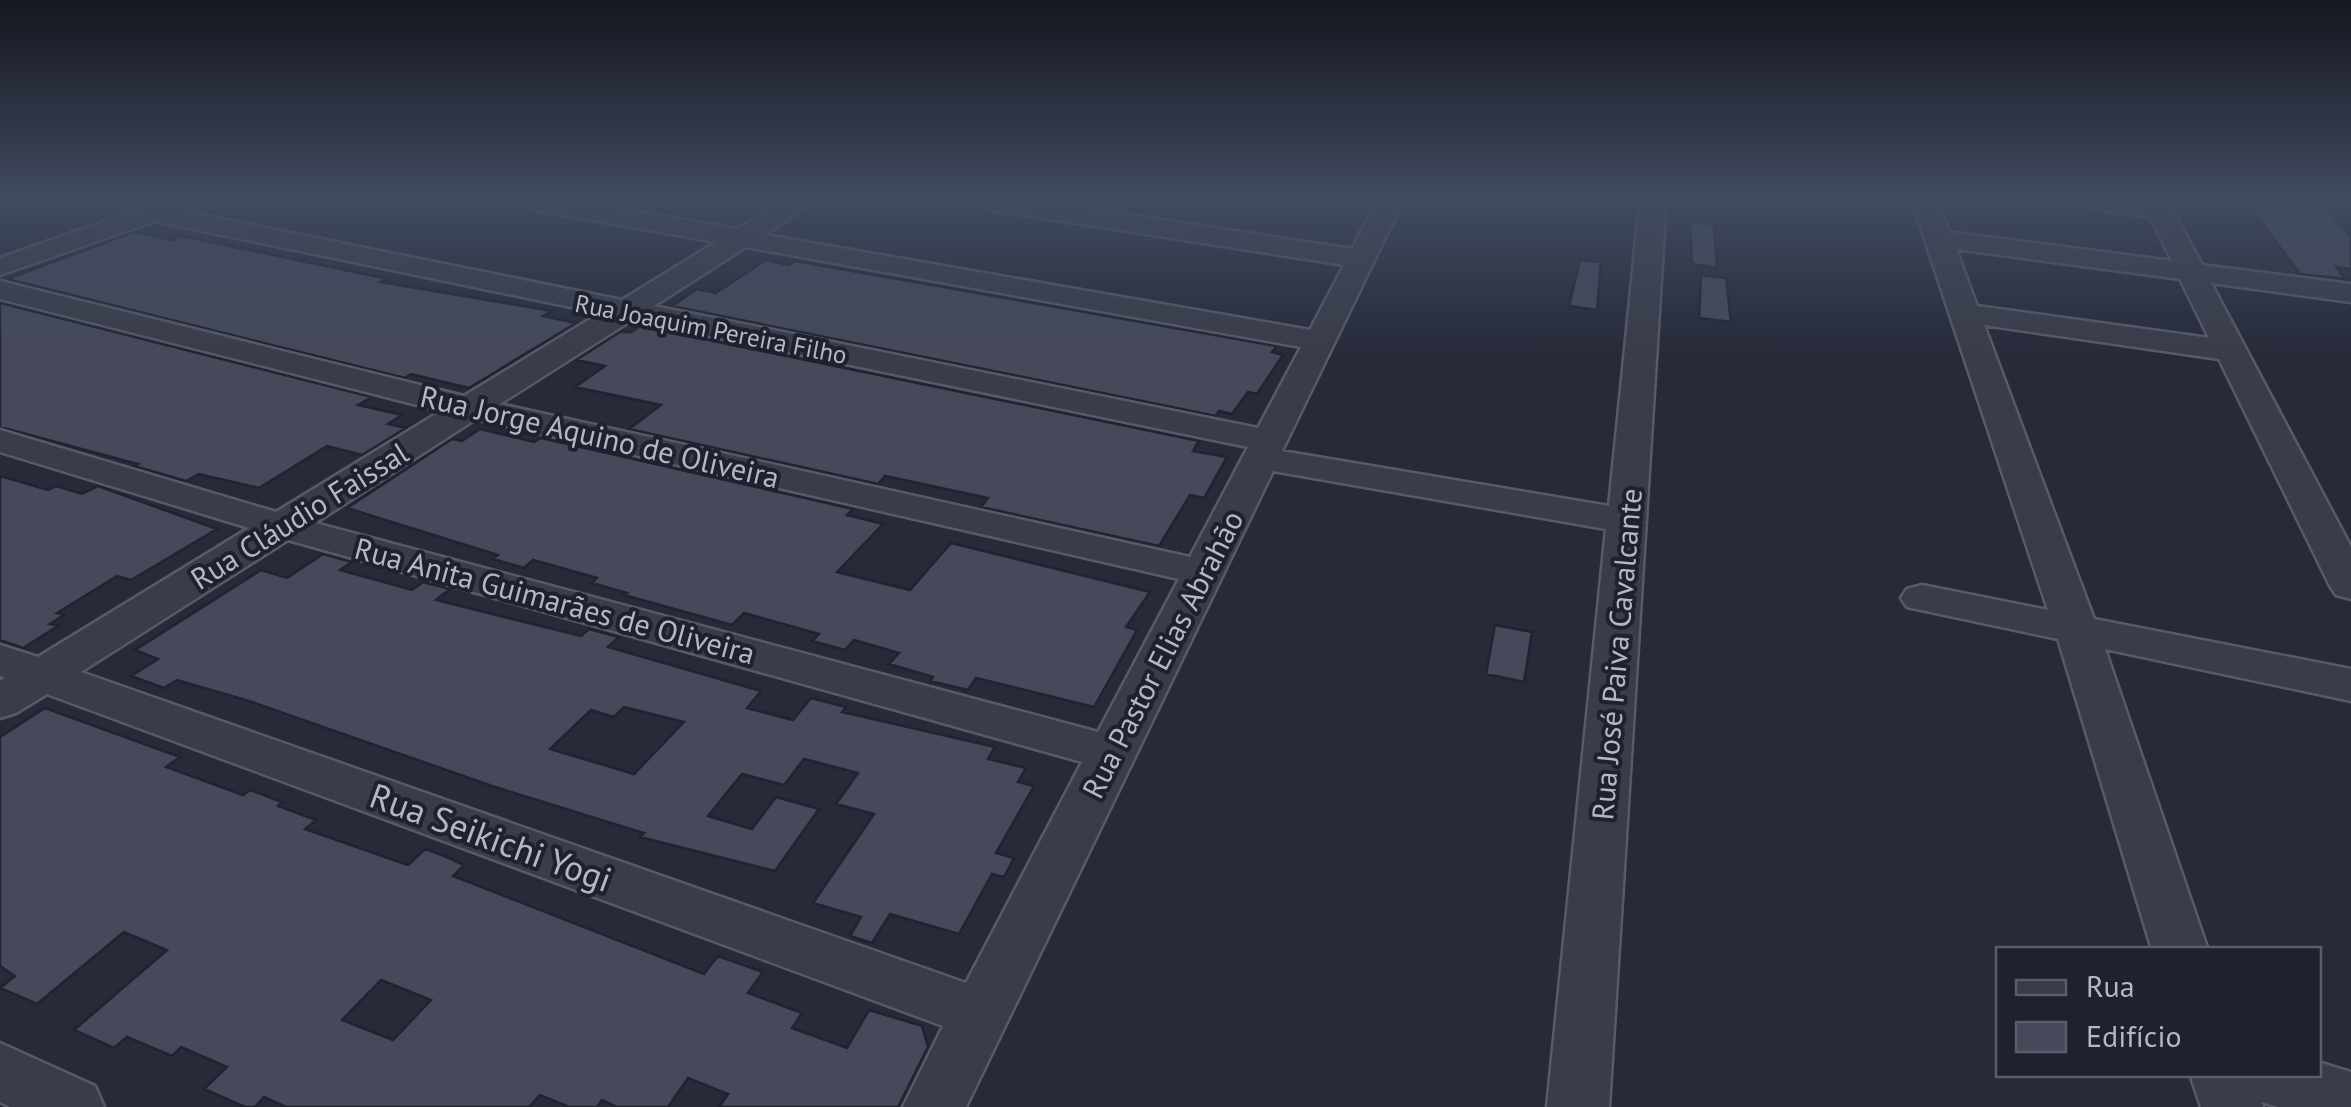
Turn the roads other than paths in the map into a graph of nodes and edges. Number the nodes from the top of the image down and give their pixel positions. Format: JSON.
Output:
{"nodes":[{"id":1,"x":41,"y":253,"type":"edge"},
{"id":2,"x":342,"y":253,"type":"edge"},
{"id":3,"x":720,"y":253,"type":"edge"},
{"id":4,"x":826,"y":253,"type":"edge"},
{"id":5,"x":1319,"y":253,"type":"edge"},
{"id":6,"x":1364,"y":253,"type":"edge"},
{"id":7,"x":1650,"y":253,"type":"edge"},
{"id":8,"x":1944,"y":253,"type":"edge"},
{"id":9,"x":2095,"y":253,"type":"edge"},
{"id":10,"x":2181,"y":253,"type":"edge"},
{"id":11,"x":1361,"y":259,"type":"junction"},
{"id":12,"x":0,"y":267,"type":"edge"},
{"id":13,"x":2191,"y":272,"type":"junction"},
{"id":14,"x":0,"y":290,"type":"edge"},
{"id":15,"x":2351,"y":293,"type":"edge"},
{"id":16,"x":624,"y":312,"type":"junction"},
{"id":17,"x":1965,"y":312,"type":"junction"},
{"id":18,"x":1320,"y":341,"type":"junction"},
{"id":19,"x":2232,"y":351,"type":"junction"},
{"id":20,"x":471,"y":408,"type":"junction"},
{"id":21,"x":0,"y":442,"type":"edge"},
{"id":22,"x":1265,"y":450,"type":"junction"},
{"id":23,"x":1627,"y":521,"type":"junction"},
{"id":24,"x":282,"y":526,"type":"junction"},
{"id":25,"x":1203,"y":572,"type":"junction"},
{"id":26,"x":2351,"y":586,"type":"edge"},
{"id":27,"x":1922,"y":598,"type":"dead end"},
{"id":28,"x":2076,"y":628,"type":"junction"},
{"id":29,"x":22,"y":667,"type":"edge"},
{"id":30,"x":2351,"y":685,"type":"edge"},
{"id":31,"x":0,"y":702,"type":"edge"},
{"id":32,"x":1112,"y":752,"type":"junction"},
{"id":33,"x":2179,"y":947,"type":"edge"},
{"id":34,"x":982,"y":1014,"type":"junction"},
{"id":35,"x":0,"y":1072,"type":"edge"},
{"id":36,"x":2222,"y":1077,"type":"edge"},
{"id":37,"x":2272,"y":1077,"type":"edge"},
{"id":38,"x":2351,"y":1101,"type":"edge"},
{"id":39,"x":74,"y":1107,"type":"edge"},
{"id":40,"x":934,"y":1107,"type":"edge"},
{"id":41,"x":1578,"y":1107,"type":"edge"},
{"id":42,"x":2232,"y":1107,"type":"edge"}],
"edges":[{"from":1,"to":12,"type":"street"},
{"from":2,"to":16,"type":"street","name":"Rua Joaquim Pereira Filho"},
{"from":3,"to":16,"type":"street","name":"Rua Cláudio Faissal"},
{"from":4,"to":18,"type":"street"},
{"from":5,"to":11,"type":"street"},
{"from":6,"to":11,"type":"street","name":"Rua Pastor Elias Abrahão"},
{"from":7,"to":23,"type":"street","name":"Rua José Paiva Cavalcante"},
{"from":8,"to":17,"type":"street"},
{"from":9,"to":13,"type":"street"},
{"from":10,"to":13,"type":"street"},
{"from":11,"to":18,"type":"street","name":"Rua Pastor Elias Abrahão"},
{"from":13,"to":15,"type":"street"},
{"from":13,"to":19,"type":"street"},
{"from":14,"to":20,"type":"street","name":"Rua Jorge Aquino de Oliveira"},
{"from":16,"to":20,"type":"street","name":"Rua Cláudio Faissal"},
{"from":16,"to":22,"type":"street","name":"Rua Joaquim Pereira Filho"},
{"from":17,"to":19,"type":"street"},
{"from":17,"to":28,"type":"street"},
{"from":18,"to":22,"type":"street","name":"Rua Pastor Elias Abrahão"},
{"from":19,"to":26,"type":"street"},
{"from":20,"to":24,"type":"street","name":"Rua Cláudio Faissal"},
{"from":20,"to":25,"type":"street","name":"Rua Jorge Aquino de Oliveira"},
{"from":21,"to":24,"type":"street","name":"Rua Anita Guimarães de Oliveira"},
{"from":22,"to":23,"type":"street","name":"Rua Joaquim Pereira Filho"},
{"from":22,"to":25,"type":"street","name":"Rua Pastor Elias Abrahão"},
{"from":23,"to":41,"type":"street","name":"Rua José Paiva Cavalcante"},
{"from":24,"to":29,"type":"street","name":"Rua Cláudio Faissal"},
{"from":24,"to":32,"type":"street","name":"Rua Anita Guimarães de Oliveira"},
{"from":25,"to":32,"type":"street","name":"Rua Pastor Elias Abrahão"},
{"from":27,"to":28,"type":"street"},
{"from":28,"to":30,"type":"street"},
{"from":28,"to":33,"type":"street"},
{"from":29,"to":31,"type":"street","name":"Rua Cláudio Faissal"},
{"from":29,"to":34,"type":"street","name":"Rua Seikichi Yogi"},
{"from":32,"to":34,"type":"street","name":"Rua Pastor Elias Abrahão"},
{"from":34,"to":40,"type":"street","name":"Rua Pastor Elias Abrahão"},
{"from":35,"to":39,"type":"street"},
{"from":36,"to":42,"type":"street"},
{"from":37,"to":38,"type":"street"}]}
